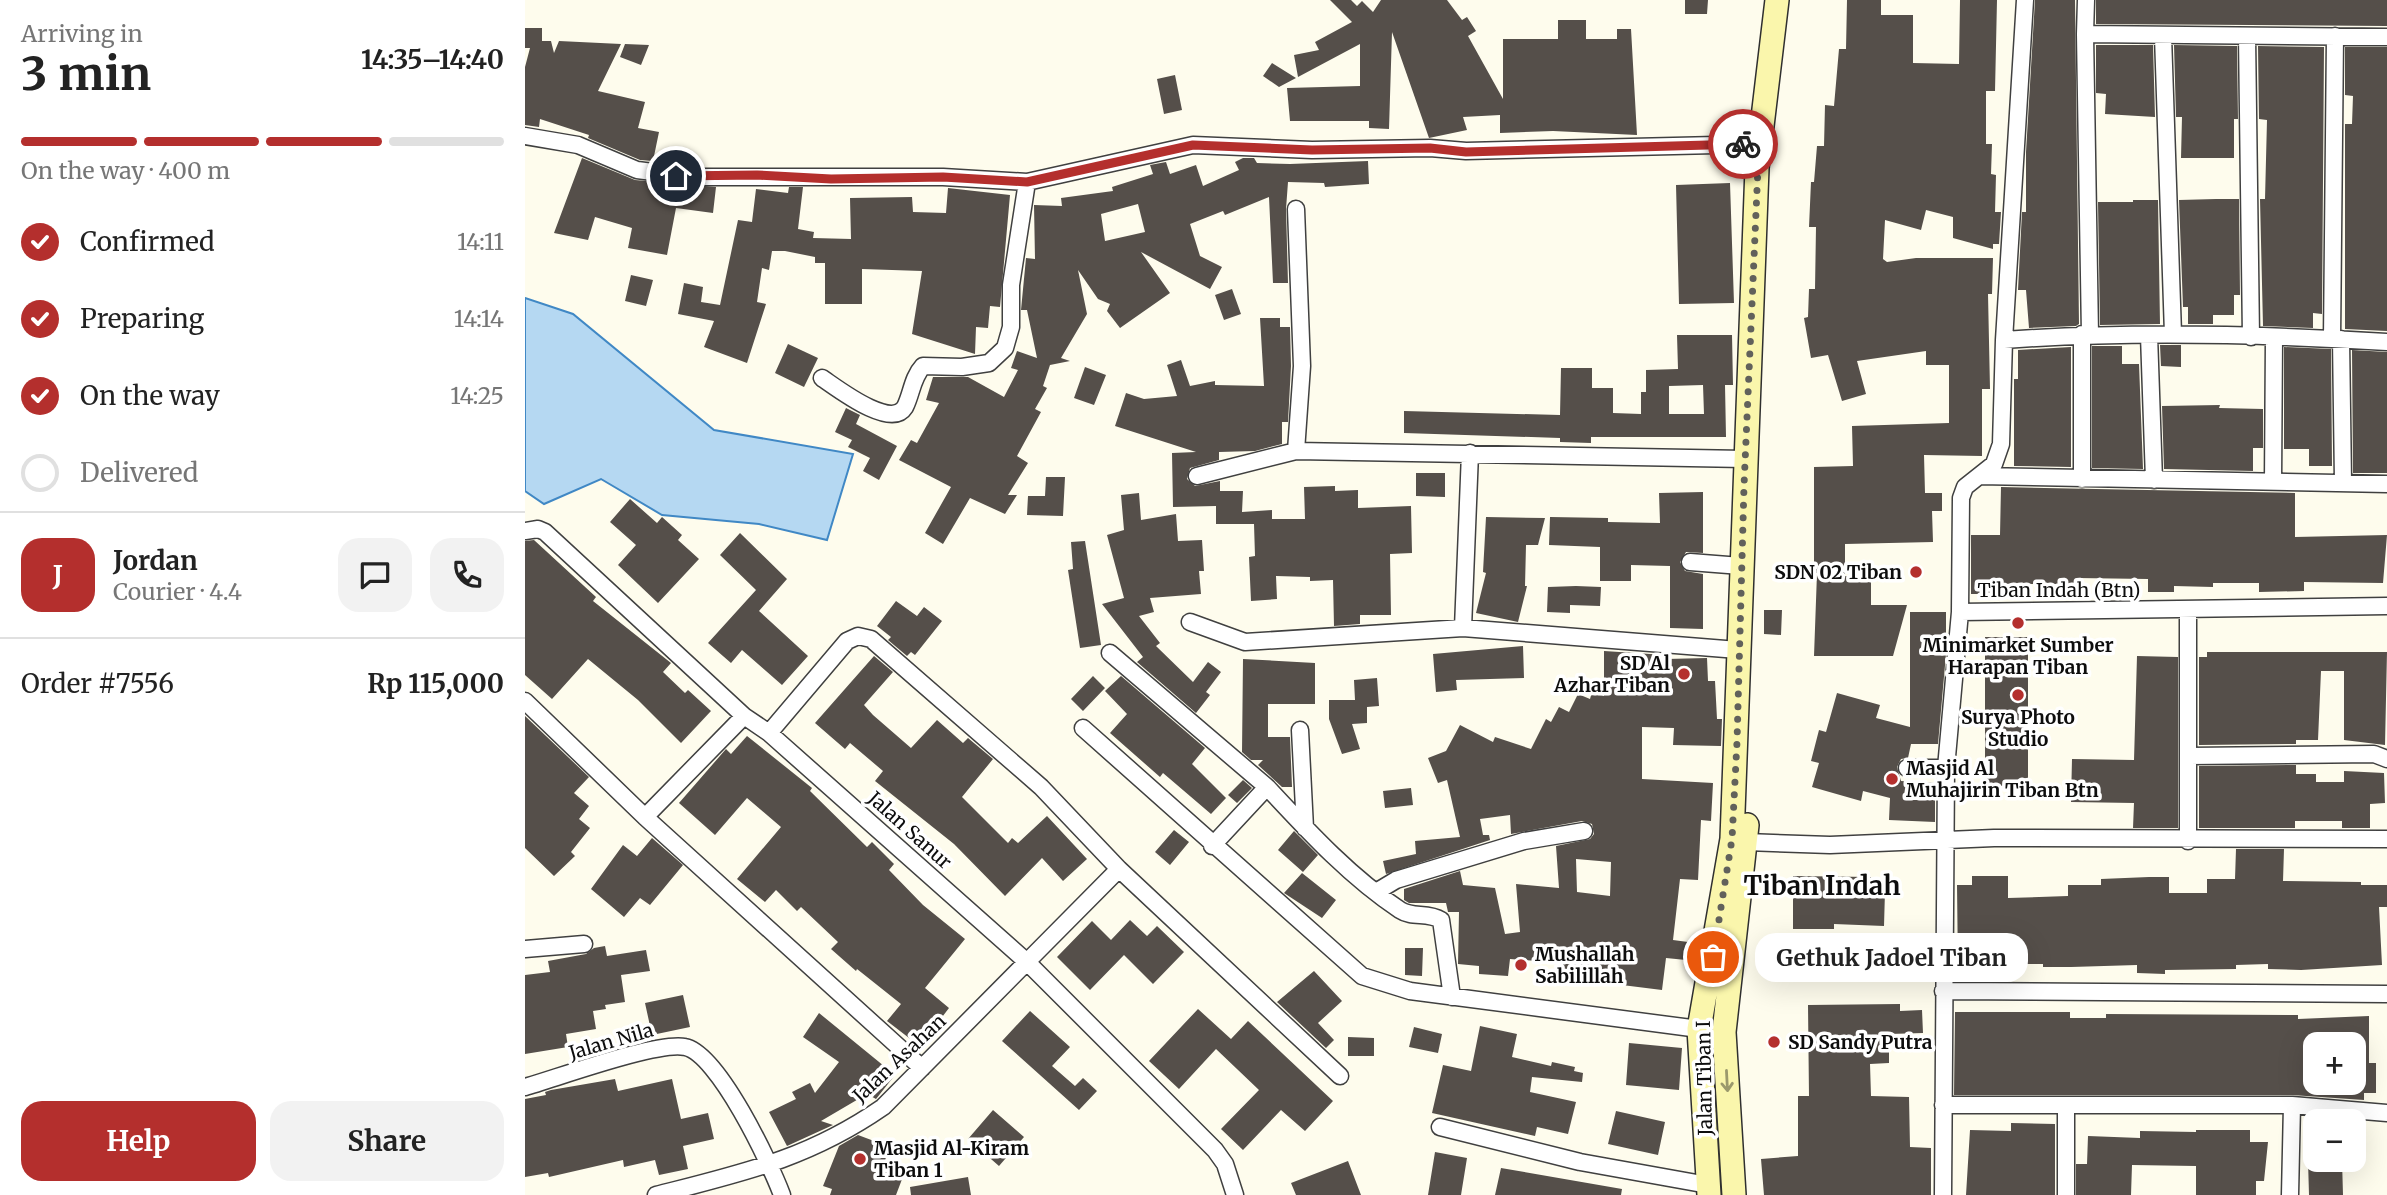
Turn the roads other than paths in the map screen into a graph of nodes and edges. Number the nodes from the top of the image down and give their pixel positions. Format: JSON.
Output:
{"nodes":[{"id":1,"x":1777,"y":0,"type":"edge"},
{"id":2,"x":1789,"y":0,"type":"edge"},
{"id":3,"x":2025,"y":0,"type":"edge"},
{"id":4,"x":2086,"y":0,"type":"edge"},
{"id":5,"x":2085,"y":34,"type":"junction"},
{"id":6,"x":2163,"y":36,"type":"junction"},
{"id":7,"x":2247,"y":36,"type":"junction"},
{"id":8,"x":2335,"y":36,"type":"junction"},
{"id":9,"x":2387,"y":37,"type":"edge"},
{"id":10,"x":525,"y":136,"type":"edge"},
{"id":11,"x":1759,"y":144,"type":"junction"},
{"id":12,"x":1027,"y":182,"type":"junction"},
{"id":13,"x":1296,"y":209,"type":"dead end"},
{"id":14,"x":2173,"y":334,"type":"junction"},
{"id":15,"x":2086,"y":335,"type":"junction"},
{"id":16,"x":2149,"y":335,"type":"junction"},
{"id":17,"x":2251,"y":337,"type":"junction"},
{"id":18,"x":2274,"y":338,"type":"junction"},
{"id":19,"x":2337,"y":339,"type":"junction"},
{"id":20,"x":2004,"y":340,"type":"junction"},
{"id":21,"x":2387,"y":342,"type":"edge"},
{"id":22,"x":821,"y":378,"type":"dead end"},
{"id":23,"x":1296,"y":451,"type":"junction"},
{"id":24,"x":1470,"y":453,"type":"junction"},
{"id":25,"x":1745,"y":459,"type":"junction"},
{"id":26,"x":1979,"y":475,"type":"junction"},
{"id":27,"x":1197,"y":476,"type":"dead end"},
{"id":28,"x":2082,"y":479,"type":"junction"},
{"id":29,"x":2154,"y":480,"type":"junction"},
{"id":30,"x":2273,"y":482,"type":"junction"},
{"id":31,"x":2343,"y":482,"type":"junction"},
{"id":32,"x":2387,"y":484,"type":"edge"},
{"id":33,"x":525,"y":531,"type":"edge"},
{"id":34,"x":1690,"y":562,"type":"dead end"},
{"id":35,"x":1741,"y":566,"type":"junction"},
{"id":36,"x":2387,"y":606,"type":"edge"},
{"id":37,"x":2188,"y":611,"type":"junction"},
{"id":38,"x":1960,"y":612,"type":"junction"},
{"id":39,"x":1190,"y":622,"type":"dead end"},
{"id":40,"x":1463,"y":628,"type":"junction"},
{"id":41,"x":1738,"y":650,"type":"junction"},
{"id":42,"x":1110,"y":653,"type":"dead end"},
{"id":43,"x":525,"y":701,"type":"edge"},
{"id":44,"x":744,"y":716,"type":"junction"},
{"id":45,"x":1083,"y":728,"type":"dead end"},
{"id":46,"x":1300,"y":730,"type":"dead end"},
{"id":47,"x":769,"y":733,"type":"junction"},
{"id":48,"x":2189,"y":757,"type":"junction"},
{"id":49,"x":2387,"y":758,"type":"edge"},
{"id":50,"x":1907,"y":768,"type":"dead end"},
{"id":51,"x":1946,"y":768,"type":"junction"},
{"id":52,"x":1267,"y":787,"type":"junction"},
{"id":53,"x":645,"y":817,"type":"junction"},
{"id":54,"x":1305,"y":828,"type":"junction"},
{"id":55,"x":1584,"y":831,"type":"dead end"},
{"id":56,"x":2387,"y":839,"type":"edge"},
{"id":57,"x":1945,"y":840,"type":"junction"},
{"id":58,"x":2188,"y":841,"type":"junction"},
{"id":59,"x":1746,"y":842,"type":"junction"},
{"id":60,"x":1212,"y":846,"type":"junction"},
{"id":61,"x":1119,"y":869,"type":"junction"},
{"id":62,"x":1376,"y":892,"type":"junction"},
{"id":63,"x":584,"y":944,"type":"dead end"},
{"id":64,"x":529,"y":948,"type":"edge"},
{"id":65,"x":1027,"y":962,"type":"junction"},
{"id":66,"x":1943,"y":991,"type":"junction"},
{"id":67,"x":2387,"y":994,"type":"edge"},
{"id":68,"x":1453,"y":997,"type":"junction"},
{"id":69,"x":1699,"y":1029,"type":"junction"},
{"id":70,"x":1724,"y":1032,"type":"junction"},
{"id":71,"x":922,"y":1068,"type":"junction"},
{"id":72,"x":1340,"y":1076,"type":"dead end"},
{"id":73,"x":525,"y":1087,"type":"edge"},
{"id":74,"x":1943,"y":1105,"type":"junction"},
{"id":75,"x":2066,"y":1105,"type":"junction"},
{"id":76,"x":2292,"y":1105,"type":"junction"},
{"id":77,"x":2387,"y":1113,"type":"edge"},
{"id":78,"x":1440,"y":1127,"type":"dead end"},
{"id":79,"x":771,"y":1166,"type":"junction"},
{"id":80,"x":1709,"y":1190,"type":"edge"},
{"id":81,"x":656,"y":1195,"type":"edge"},
{"id":82,"x":782,"y":1195,"type":"edge"},
{"id":83,"x":1235,"y":1195,"type":"edge"},
{"id":84,"x":1734,"y":1195,"type":"edge"},
{"id":85,"x":1943,"y":1195,"type":"edge"},
{"id":86,"x":2066,"y":1195,"type":"edge"},
{"id":87,"x":2290,"y":1195,"type":"edge"}],
"edges":[{"from":1,"to":11,"type":"street","name":"Jalan Tiban I"},
{"from":2,"to":59,"type":"street","name":"Jalan Tiban I"},
{"from":3,"to":20,"type":"street"},
{"from":4,"to":5,"type":"street"},
{"from":5,"to":6,"type":"street"},
{"from":5,"to":15,"type":"street"},
{"from":6,"to":7,"type":"street"},
{"from":6,"to":14,"type":"street"},
{"from":7,"to":8,"type":"street"},
{"from":7,"to":17,"type":"street"},
{"from":8,"to":9,"type":"street"},
{"from":8,"to":19,"type":"street"},
{"from":10,"to":12,"type":"street"},
{"from":11,"to":12,"type":"street"},
{"from":11,"to":25,"type":"street","name":"Jalan Tiban I"},
{"from":12,"to":22,"type":"street"},
{"from":13,"to":23,"type":"street"},
{"from":14,"to":16,"type":"street"},
{"from":14,"to":17,"type":"street"},
{"from":15,"to":16,"type":"street"},
{"from":15,"to":20,"type":"street"},
{"from":15,"to":28,"type":"street"},
{"from":16,"to":29,"type":"street"},
{"from":17,"to":18,"type":"street"},
{"from":18,"to":19,"type":"street"},
{"from":18,"to":30,"type":"street"},
{"from":19,"to":21,"type":"street"},
{"from":19,"to":31,"type":"street"},
{"from":20,"to":26,"type":"street"},
{"from":23,"to":24,"type":"street"},
{"from":23,"to":27,"type":"street"},
{"from":24,"to":25,"type":"street"},
{"from":24,"to":40,"type":"street"},
{"from":25,"to":35,"type":"street","name":"Jalan Tiban I"},
{"from":26,"to":28,"type":"street"},
{"from":26,"to":38,"type":"street"},
{"from":28,"to":29,"type":"street"},
{"from":29,"to":30,"type":"street"},
{"from":30,"to":31,"type":"street"},
{"from":31,"to":32,"type":"street"},
{"from":33,"to":44,"type":"street","name":"Jalan Sanur"},
{"from":34,"to":35,"type":"street"},
{"from":35,"to":41,"type":"street","name":"Jalan Tiban I"},
{"from":36,"to":37,"type":"street","name":"Tiban Indah (Btn)"},
{"from":37,"to":38,"type":"street","name":"Tiban Indah (Btn)"},
{"from":37,"to":48,"type":"street"},
{"from":38,"to":51,"type":"street","name":"Tiban Indah (Btn)"},
{"from":39,"to":40,"type":"street"},
{"from":40,"to":41,"type":"street"},
{"from":41,"to":69,"type":"street","name":"Jalan Tiban I"},
{"from":42,"to":52,"type":"street"},
{"from":43,"to":53,"type":"street"},
{"from":44,"to":47,"type":"street","name":"Jalan Sanur"},
{"from":44,"to":53,"type":"street"},
{"from":45,"to":60,"type":"street"},
{"from":46,"to":54,"type":"street"},
{"from":47,"to":61,"type":"street"},
{"from":47,"to":65,"type":"street","name":"Jalan Sanur"},
{"from":48,"to":49,"type":"street"},
{"from":48,"to":58,"type":"street"},
{"from":50,"to":51,"type":"street"},
{"from":51,"to":57,"type":"street","name":"Tiban Indah (Btn)"},
{"from":52,"to":54,"type":"street"},
{"from":52,"to":60,"type":"street"},
{"from":53,"to":71,"type":"street"},
{"from":54,"to":62,"type":"street"},
{"from":55,"to":62,"type":"street"},
{"from":56,"to":58,"type":"street"},
{"from":57,"to":58,"type":"street"},
{"from":57,"to":59,"type":"street"},
{"from":57,"to":66,"type":"street","name":"Tiban Indah (Btn)"},
{"from":59,"to":70,"type":"street","name":"Jalan Tiban I"},
{"from":60,"to":68,"type":"street"},
{"from":61,"to":65,"type":"street","name":"Jalan Asahan"},
{"from":61,"to":72,"type":"street"},
{"from":62,"to":68,"type":"street"},
{"from":63,"to":64,"type":"street"},
{"from":65,"to":71,"type":"street","name":"Jalan Asahan"},
{"from":65,"to":83,"type":"street","name":"Jalan Sanur"},
{"from":66,"to":67,"type":"street"},
{"from":66,"to":74,"type":"street","name":"Tiban Indah (Btn)"},
{"from":68,"to":69,"type":"street"},
{"from":69,"to":70,"type":"street"},
{"from":69,"to":80,"type":"street","name":"Jalan Tiban I"},
{"from":70,"to":84,"type":"street","name":"Jalan Tiban I","one_way":true},
{"from":71,"to":79,"type":"street","name":"Jalan Asahan"},
{"from":73,"to":79,"type":"street","name":"Jalan Nila"},
{"from":74,"to":75,"type":"street"},
{"from":74,"to":85,"type":"street","name":"Tiban Indah (Btn)"},
{"from":75,"to":76,"type":"street"},
{"from":75,"to":86,"type":"street"},
{"from":76,"to":77,"type":"street"},
{"from":76,"to":87,"type":"street"},
{"from":78,"to":80,"type":"street"},
{"from":79,"to":81,"type":"street","name":"Jalan Asahan"},
{"from":79,"to":82,"type":"street","name":"Jalan Nila"}]}
